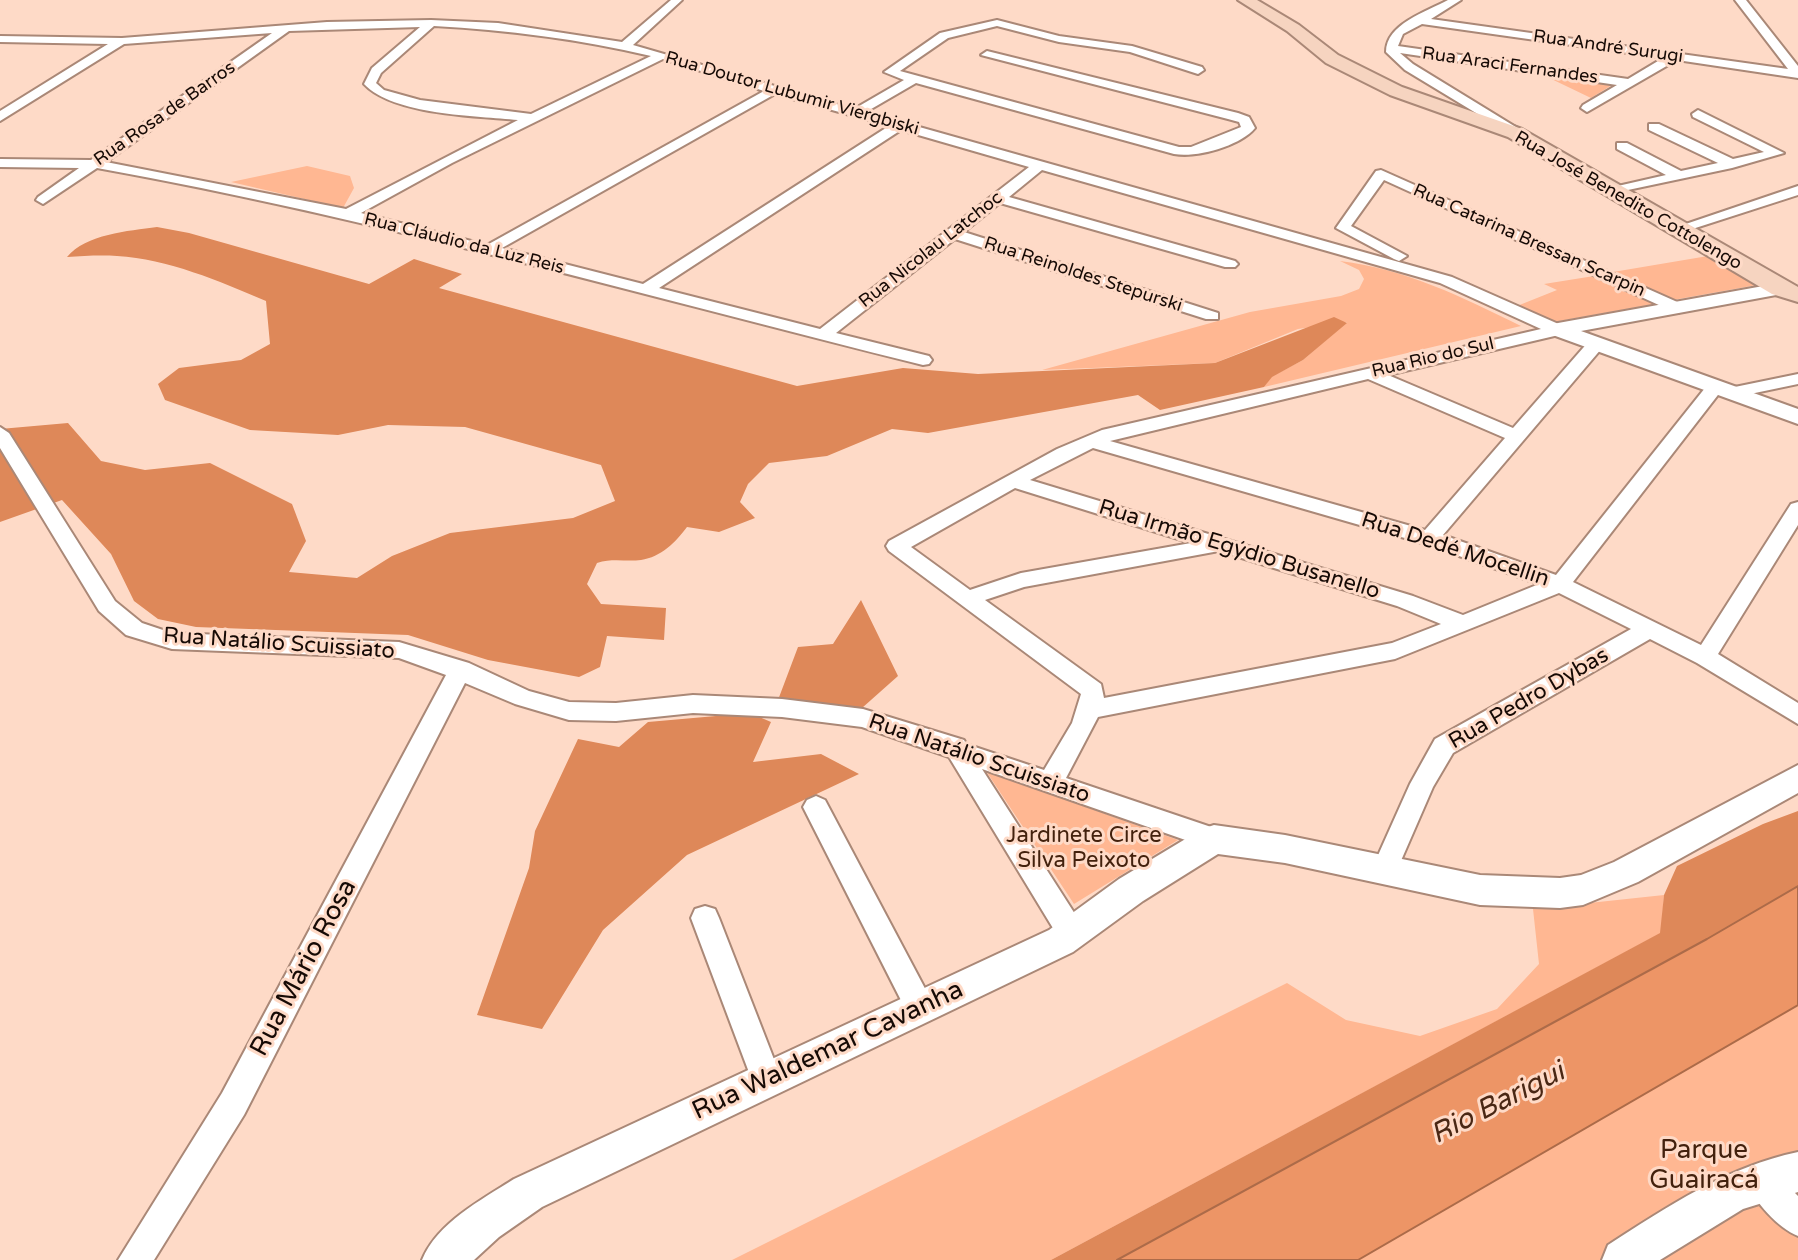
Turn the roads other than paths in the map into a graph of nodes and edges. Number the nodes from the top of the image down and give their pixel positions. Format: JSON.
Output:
{"nodes":[{"id":1,"x":677,"y":0,"type":"edge"},
{"id":2,"x":1246,"y":0,"type":"edge"},
{"id":3,"x":1456,"y":0,"type":"edge"},
{"id":4,"x":1740,"y":0,"type":"edge"},
{"id":5,"x":1418,"y":20,"type":"junction"},
{"id":6,"x":431,"y":23,"type":"junction"},
{"id":7,"x":287,"y":28,"type":"junction"},
{"id":8,"x":0,"y":39,"type":"edge"},
{"id":9,"x":122,"y":41,"type":"junction"},
{"id":10,"x":625,"y":46,"type":"junction"},
{"id":11,"x":1391,"y":48,"type":"junction"},
{"id":12,"x":662,"y":55,"type":"junction"},
{"id":13,"x":987,"y":55,"type":"dead end"},
{"id":14,"x":1674,"y":57,"type":"junction"},
{"id":15,"x":1198,"y":70,"type":"dead end"},
{"id":16,"x":1798,"y":74,"type":"edge"},
{"id":17,"x":917,"y":81,"type":"junction"},
{"id":18,"x":1629,"y":83,"type":"junction"},
{"id":19,"x":774,"y":90,"type":"junction"},
{"id":20,"x":1587,"y":108,"type":"dead end"},
{"id":21,"x":1698,"y":114,"type":"dead end"},
{"id":22,"x":863,"y":115,"type":"junction"},
{"id":23,"x":0,"y":117,"type":"edge"},
{"id":24,"x":533,"y":118,"type":"junction"},
{"id":25,"x":900,"y":125,"type":"junction"},
{"id":26,"x":1654,"y":127,"type":"dead end"},
{"id":27,"x":1515,"y":133,"type":"junction"},
{"id":28,"x":1622,"y":146,"type":"dead end"},
{"id":29,"x":0,"y":163,"type":"edge"},
{"id":30,"x":95,"y":164,"type":"junction"},
{"id":31,"x":1732,"y":164,"type":"junction"},
{"id":32,"x":1040,"y":165,"type":"junction"},
{"id":33,"x":1679,"y":176,"type":"junction"},
{"id":34,"x":1798,"y":190,"type":"edge"},
{"id":35,"x":1614,"y":191,"type":"junction"},
{"id":36,"x":998,"y":198,"type":"junction"},
{"id":37,"x":43,"y":200,"type":"dead end"},
{"id":38,"x":348,"y":214,"type":"junction"},
{"id":39,"x":1678,"y":229,"type":"junction"},
{"id":40,"x":953,"y":233,"type":"junction"},
{"id":41,"x":488,"y":250,"type":"junction"},
{"id":42,"x":1230,"y":264,"type":"dead end"},
{"id":43,"x":1446,"y":280,"type":"junction"},
{"id":44,"x":645,"y":290,"type":"junction"},
{"id":45,"x":1789,"y":292,"type":"edge"},
{"id":46,"x":1678,"y":308,"type":"junction"},
{"id":47,"x":1212,"y":316,"type":"dead end"},
{"id":48,"x":1557,"y":330,"type":"junction"},
{"id":49,"x":823,"y":335,"type":"junction"},
{"id":50,"x":1596,"y":344,"type":"junction"},
{"id":51,"x":923,"y":360,"type":"dead end"},
{"id":52,"x":1369,"y":373,"type":"junction"},
{"id":53,"x":1798,"y":379,"type":"edge"},
{"id":54,"x":1723,"y":390,"type":"junction"},
{"id":55,"x":1798,"y":417,"type":"edge"},
{"id":56,"x":0,"y":433,"type":"edge"},
{"id":57,"x":1516,"y":436,"type":"junction"},
{"id":58,"x":1090,"y":441,"type":"junction"},
{"id":59,"x":1012,"y":481,"type":"junction"},
{"id":60,"x":1798,"y":509,"type":"edge"},
{"id":61,"x":1429,"y":538,"type":"junction"},
{"id":62,"x":1220,"y":545,"type":"junction"},
{"id":63,"x":1560,"y":584,"type":"junction"},
{"id":64,"x":969,"y":598,"type":"junction"},
{"id":65,"x":1464,"y":624,"type":"junction"},
{"id":66,"x":1650,"y":629,"type":"junction"},
{"id":67,"x":1705,"y":657,"type":"junction"},
{"id":68,"x":461,"y":669,"type":"junction"},
{"id":69,"x":1089,"y":710,"type":"junction"},
{"id":70,"x":1798,"y":715,"type":"edge"},
{"id":71,"x":955,"y":747,"type":"junction"},
{"id":72,"x":1798,"y":778,"type":"edge"},
{"id":73,"x":1050,"y":783,"type":"junction"},
{"id":74,"x":816,"y":807,"type":"dead end"},
{"id":75,"x":1214,"y":839,"type":"junction"},
{"id":76,"x":1384,"y":871,"type":"junction"},
{"id":77,"x":705,"y":918,"type":"dead end"},
{"id":78,"x":1072,"y":934,"type":"junction"},
{"id":79,"x":920,"y":1008,"type":"junction"},
{"id":80,"x":767,"y":1080,"type":"junction"},
{"id":81,"x":1780,"y":1177,"type":"edge"},
{"id":82,"x":1798,"y":1220,"type":"edge"},
{"id":83,"x":135,"y":1260,"type":"edge"},
{"id":84,"x":443,"y":1260,"type":"edge"},
{"id":85,"x":1623,"y":1260,"type":"edge"}],
"edges":[{"from":1,"to":10,"type":"street"},
{"from":2,"to":27,"type":"main road","name":"Rua José Benedito Cottolengo"},
{"from":3,"to":5,"type":"street"},
{"from":4,"to":16,"type":"street"},
{"from":5,"to":11,"type":"street"},
{"from":5,"to":14,"type":"street","name":"Rua André Surugi"},
{"from":6,"to":7,"type":"street","name":"Rua Doutor Lubumir Viergbiski"},
{"from":6,"to":10,"type":"street","name":"Rua Doutor Lubumir Viergbiski"},
{"from":6,"to":24,"type":"street"},
{"from":7,"to":9,"type":"street","name":"Rua Doutor Lubumir Viergbiski"},
{"from":7,"to":30,"type":"street","name":"Rua Rosa de Barros"},
{"from":8,"to":9,"type":"street","name":"Rua Doutor Lubumir Viergbiski"},
{"from":9,"to":23,"type":"street"},
{"from":10,"to":12,"type":"street","name":"Rua Doutor Lubumir Viergbiski"},
{"from":11,"to":18,"type":"street","name":"Rua Araci Fernandes"},
{"from":11,"to":27,"type":"street"},
{"from":12,"to":19,"type":"street","name":"Rua Doutor Lubumir Viergbiski"},
{"from":12,"to":24,"type":"street"},
{"from":13,"to":17,"type":"street"},
{"from":14,"to":16,"type":"street","name":"Rua André Surugi"},
{"from":14,"to":18,"type":"street"},
{"from":15,"to":17,"type":"street"},
{"from":17,"to":22,"type":"street"},
{"from":18,"to":20,"type":"street"},
{"from":19,"to":22,"type":"street","name":"Rua Doutor Lubumir Viergbiski"},
{"from":19,"to":41,"type":"street"},
{"from":21,"to":31,"type":"street"},
{"from":22,"to":25,"type":"street","name":"Rua Doutor Lubumir Viergbiski"},
{"from":24,"to":38,"type":"street"},
{"from":25,"to":32,"type":"street","name":"Rua Doutor Lubumir Viergbiski"},
{"from":25,"to":44,"type":"street"},
{"from":26,"to":31,"type":"street"},
{"from":27,"to":35,"type":"main road","name":"Rua José Benedito Cottolengo"},
{"from":28,"to":33,"type":"street"},
{"from":29,"to":30,"type":"street","name":"Rua Cláudio da Luz Reis"},
{"from":30,"to":37,"type":"street","name":"Rua Rosa de Barros"},
{"from":30,"to":38,"type":"street","name":"Rua Cláudio da Luz Reis"},
{"from":31,"to":33,"type":"street"},
{"from":32,"to":36,"type":"street","name":"Rua Nicolau Latchoc"},
{"from":32,"to":43,"type":"street","name":"Rua Doutor Lubumir Viergbiski"},
{"from":33,"to":35,"type":"street"},
{"from":34,"to":39,"type":"street"},
{"from":35,"to":39,"type":"main road","name":"Rua José Benedito Cottolengo"},
{"from":36,"to":40,"type":"street","name":"Rua Nicolau Latchoc"},
{"from":36,"to":42,"type":"street"},
{"from":38,"to":41,"type":"street","name":"Rua Cláudio da Luz Reis"},
{"from":39,"to":45,"type":"main road","name":"Rua José Benedito Cottolengo"},
{"from":40,"to":47,"type":"street","name":"Rua Reinoldes Stepurski"},
{"from":40,"to":49,"type":"street","name":"Rua Nicolau Latchoc"},
{"from":41,"to":44,"type":"street","name":"Rua Cláudio da Luz Reis"},
{"from":43,"to":46,"type":"street","name":"Rua Catarina Bressan Scarpin"},
{"from":43,"to":48,"type":"street","name":"Rua Doutor Lubumir Viergbiski"},
{"from":44,"to":49,"type":"street","name":"Rua Cláudio da Luz Reis"},
{"from":45,"to":46,"type":"street","name":"Rua Rio do Sul"},
{"from":46,"to":48,"type":"street","name":"Rua Rio do Sul"},
{"from":48,"to":50,"type":"street"},
{"from":48,"to":52,"type":"street","name":"Rua Rio do Sul"},
{"from":49,"to":51,"type":"street","name":"Rua Cláudio da Luz Reis"},
{"from":50,"to":54,"type":"street"},
{"from":50,"to":57,"type":"street"},
{"from":52,"to":57,"type":"street"},
{"from":52,"to":58,"type":"street","name":"Rua Rio do Sul"},
{"from":53,"to":54,"type":"street"},
{"from":54,"to":55,"type":"street"},
{"from":54,"to":63,"type":"street"},
{"from":56,"to":68,"type":"street","name":"Rua Natálio Scuissiato"},
{"from":57,"to":61,"type":"street"},
{"from":58,"to":59,"type":"street","name":"Rua Rio do Sul"},
{"from":58,"to":61,"type":"street","name":"Rua Dedé Mocellin"},
{"from":59,"to":62,"type":"street","name":"Rua Irmão Egýdio Busanello"},
{"from":59,"to":64,"type":"street","name":"Rua Rio do Sul"},
{"from":60,"to":67,"type":"street"},
{"from":61,"to":63,"type":"street","name":"Rua Dedé Mocellin"},
{"from":62,"to":64,"type":"street"},
{"from":62,"to":65,"type":"street","name":"Rua Irmão Egýdio Busanello"},
{"from":63,"to":65,"type":"street"},
{"from":63,"to":66,"type":"street","name":"Rua Dedé Mocellin"},
{"from":64,"to":69,"type":"street"},
{"from":65,"to":69,"type":"street"},
{"from":66,"to":67,"type":"street","name":"Rua Dedé Mocellin"},
{"from":66,"to":76,"type":"street","name":"Rua Pedro Dybas"},
{"from":67,"to":70,"type":"street","name":"Rua Dedé Mocellin"},
{"from":68,"to":71,"type":"street","name":"Rua Natálio Scuissiato"},
{"from":68,"to":83,"type":"street","name":"Rua Mário Rosa"},
{"from":69,"to":73,"type":"street"},
{"from":71,"to":73,"type":"street","name":"Rua Natálio Scuissiato"},
{"from":71,"to":78,"type":"street"},
{"from":72,"to":76,"type":"street","name":"Rua Natálio Scuissiato"},
{"from":73,"to":75,"type":"street","name":"Rua Natálio Scuissiato"},
{"from":74,"to":79,"type":"street"},
{"from":75,"to":76,"type":"street","name":"Rua Natálio Scuissiato"},
{"from":75,"to":78,"type":"street","name":"Rua Waldemar Cavanha"},
{"from":77,"to":80,"type":"street"},
{"from":78,"to":79,"type":"street","name":"Rua Waldemar Cavanha"},
{"from":79,"to":80,"type":"street","name":"Rua Waldemar Cavanha"},
{"from":80,"to":84,"type":"street","name":"Rua Waldemar Cavanha"},
{"from":81,"to":82,"type":"street"},
{"from":81,"to":85,"type":"street"}]}
